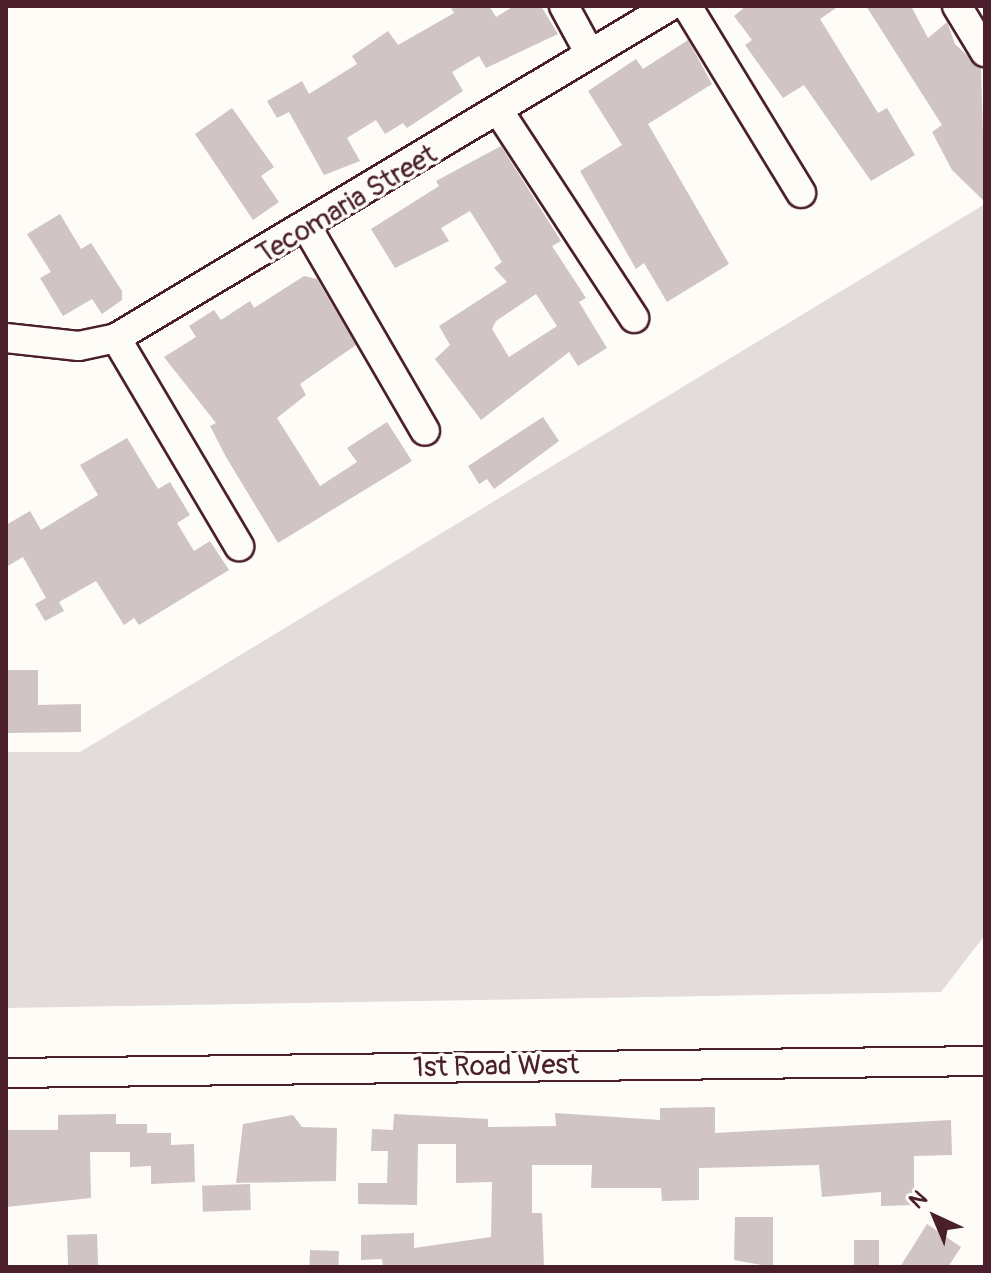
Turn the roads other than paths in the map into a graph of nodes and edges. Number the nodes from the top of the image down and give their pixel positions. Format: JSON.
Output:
{"nodes":[{"id":1,"x":564,"y":6,"type":"edge"},
{"id":2,"x":670,"y":6,"type":"edge"},
{"id":3,"x":687,"y":6,"type":"edge"},
{"id":4,"x":957,"y":6,"type":"edge"},
{"id":5,"x":589,"y":52,"type":"junction"},
{"id":6,"x":985,"y":52,"type":"edge"},
{"id":7,"x":500,"y":113,"type":"junction"},
{"id":8,"x":801,"y":193,"type":"dead end"},
{"id":9,"x":308,"y":229,"type":"junction"},
{"id":10,"x":634,"y":318,"type":"dead end"},
{"id":11,"x":6,"y":338,"type":"edge"},
{"id":12,"x":116,"y":338,"type":"junction"},
{"id":13,"x":425,"y":431,"type":"dead end"},
{"id":14,"x":239,"y":546,"type":"dead end"},
{"id":15,"x":985,"y":1061,"type":"edge"},
{"id":16,"x":6,"y":1073,"type":"edge"}],
"edges":[{"from":1,"to":5,"type":"street"},
{"from":2,"to":5,"type":"street","name":"Tecomaria Street"},
{"from":3,"to":8,"type":"street"},
{"from":4,"to":6,"type":"street"},
{"from":5,"to":7,"type":"street","name":"Tecomaria Street"},
{"from":7,"to":9,"type":"street","name":"Tecomaria Street"},
{"from":7,"to":10,"type":"street"},
{"from":9,"to":12,"type":"street","name":"Tecomaria Street"},
{"from":9,"to":13,"type":"street"},
{"from":11,"to":12,"type":"street","name":"Tecomaria Street"},
{"from":12,"to":14,"type":"street"},
{"from":15,"to":16,"type":"street","name":"1st Road West"}]}
